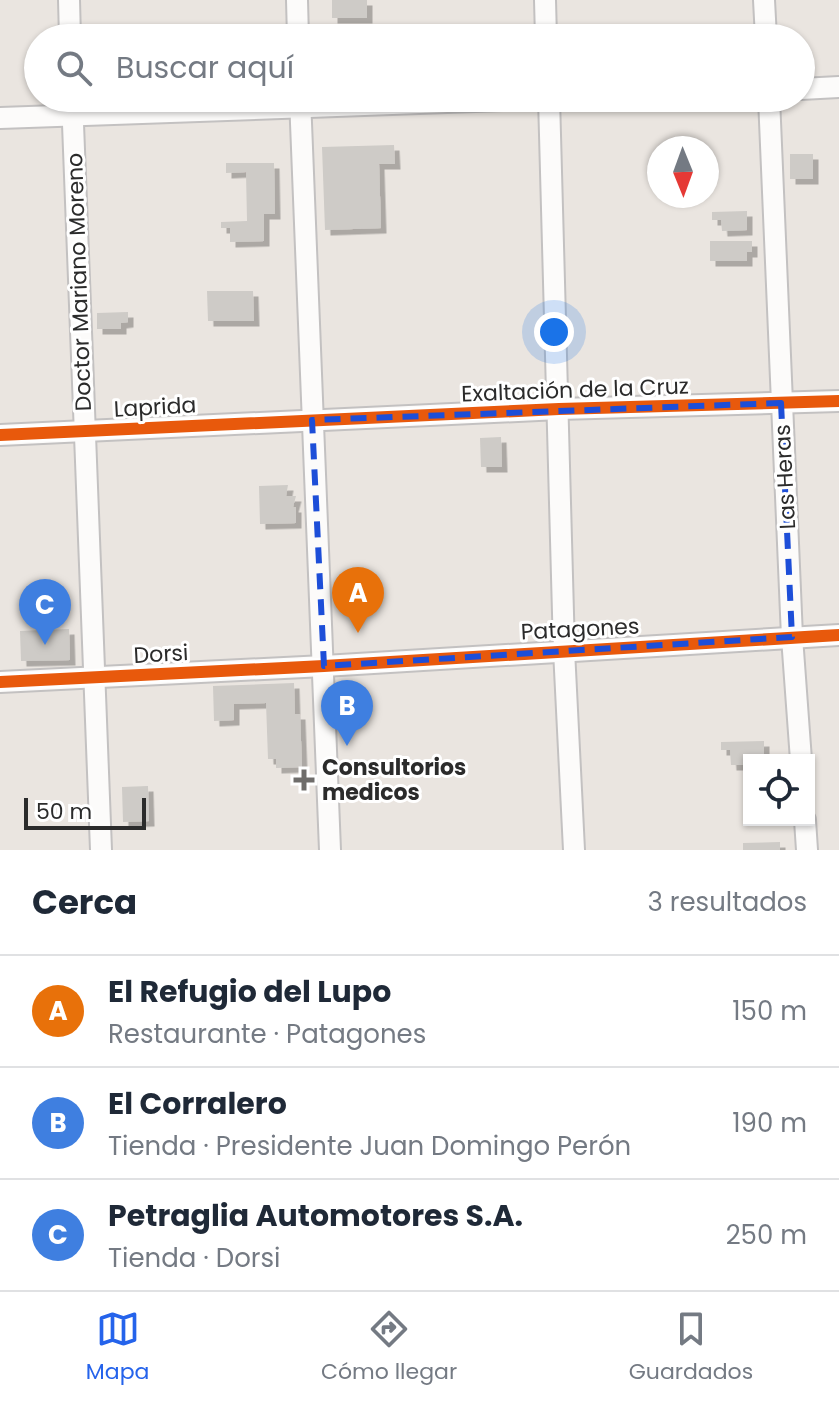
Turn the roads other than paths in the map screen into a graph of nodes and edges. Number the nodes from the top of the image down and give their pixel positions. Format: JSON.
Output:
{"nodes":[{"id":1,"x":69,"y":0,"type":"edge"},
{"id":2,"x":297,"y":0,"type":"edge"},
{"id":3,"x":545,"y":0,"type":"edge"},
{"id":4,"x":764,"y":0,"type":"edge"},
{"id":5,"x":70,"y":24,"type":"edge"},
{"id":6,"x":298,"y":24,"type":"edge"},
{"id":7,"x":546,"y":24,"type":"edge"},
{"id":8,"x":765,"y":24,"type":"edge"},
{"id":9,"x":839,"y":87,"type":"edge"},
{"id":10,"x":815,"y":88,"type":"edge"},
{"id":11,"x":39,"y":112,"type":"edge"},
{"id":12,"x":72,"y":112,"type":"edge"},
{"id":13,"x":301,"y":112,"type":"edge"},
{"id":14,"x":549,"y":112,"type":"edge"},
{"id":15,"x":770,"y":112,"type":"edge"},
{"id":16,"x":0,"y":118,"type":"edge"},
{"id":17,"x":839,"y":401,"type":"edge"},
{"id":18,"x":781,"y":403,"type":"junction"},
{"id":19,"x":559,"y":409,"type":"junction"},
{"id":20,"x":312,"y":420,"type":"junction"},
{"id":21,"x":85,"y":431,"type":"junction"},
{"id":22,"x":0,"y":435,"type":"edge"},
{"id":23,"x":839,"y":635,"type":"edge"},
{"id":24,"x":792,"y":637,"type":"junction"},
{"id":25,"x":564,"y":650,"type":"junction"},
{"id":26,"x":324,"y":666,"type":"junction"},
{"id":27,"x":94,"y":678,"type":"junction"},
{"id":28,"x":0,"y":682,"type":"edge"},
{"id":29,"x":801,"y":754,"type":"edge"},
{"id":30,"x":805,"y":826,"type":"edge"},
{"id":31,"x":101,"y":850,"type":"edge"},
{"id":32,"x":330,"y":850,"type":"edge"},
{"id":33,"x":574,"y":850,"type":"edge"},
{"id":34,"x":807,"y":850,"type":"edge"}],
"edges":[{"from":1,"to":5,"type":"street"},
{"from":2,"to":6,"type":"street"},
{"from":3,"to":7,"type":"street"},
{"from":4,"to":8,"type":"street"},
{"from":9,"to":10,"type":"street"},
{"from":11,"to":16,"type":"street"},
{"from":12,"to":21,"type":"street","name":"Doctor Mariano Moreno"},
{"from":13,"to":20,"type":"street"},
{"from":14,"to":19,"type":"street"},
{"from":15,"to":18,"type":"street","name":"Las Heras"},
{"from":17,"to":18,"type":"street","name":"Exaltación de la Cruz"},
{"from":18,"to":19,"type":"street","name":"Exaltación de la Cruz"},
{"from":18,"to":24,"type":"street","name":"Las Heras"},
{"from":19,"to":20,"type":"street","name":"Exaltación de la Cruz"},
{"from":19,"to":25,"type":"street"},
{"from":20,"to":21,"type":"street","name":"Laprida"},
{"from":20,"to":26,"type":"street"},
{"from":21,"to":22,"type":"street","name":"Laprida"},
{"from":21,"to":27,"type":"street","name":"Doctor Mariano Moreno"},
{"from":23,"to":24,"type":"street","name":"Patagones"},
{"from":24,"to":25,"type":"street","name":"Patagones"},
{"from":24,"to":29,"type":"street","name":"Las Heras"},
{"from":25,"to":26,"type":"street","name":"Patagones"},
{"from":25,"to":33,"type":"street"},
{"from":26,"to":27,"type":"street","name":"Dorsi"},
{"from":26,"to":32,"type":"street"},
{"from":27,"to":28,"type":"street","name":"Dorsi"},
{"from":27,"to":31,"type":"street","name":"Doctor Mariano Moreno"},
{"from":30,"to":34,"type":"street"}]}
